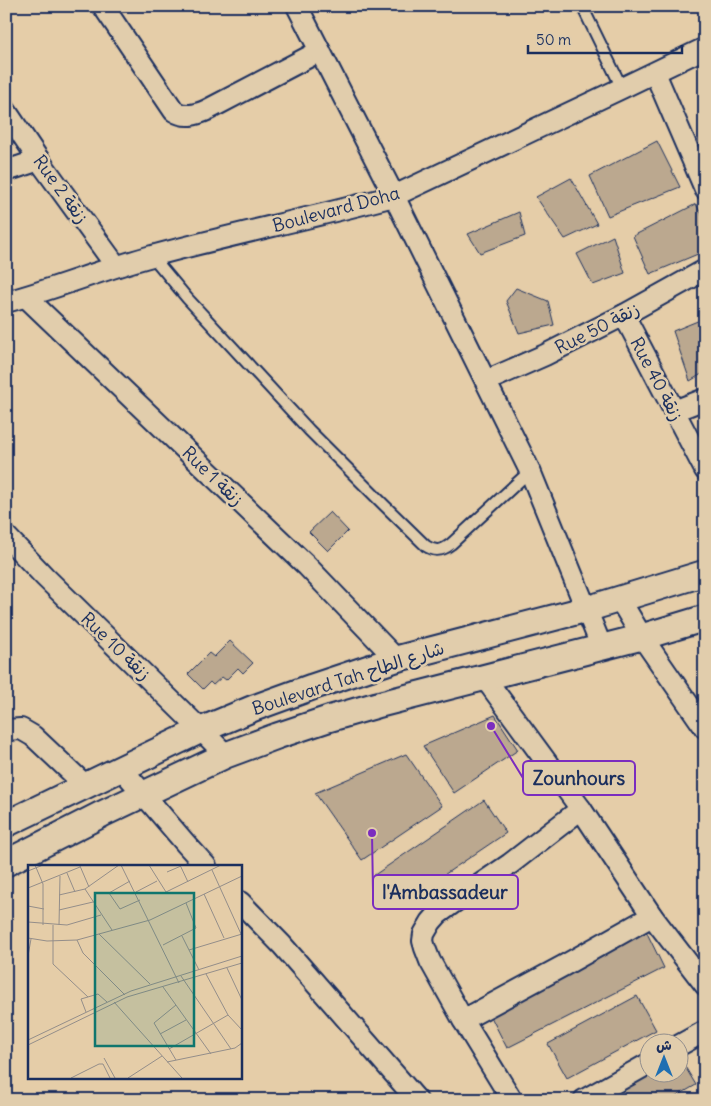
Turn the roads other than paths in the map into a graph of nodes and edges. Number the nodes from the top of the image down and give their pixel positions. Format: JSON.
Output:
{"nodes":[{"id":1,"x":103,"y":6,"type":"edge"},
{"id":2,"x":297,"y":6,"type":"edge"},
{"id":3,"x":582,"y":6,"type":"edge"},
{"id":4,"x":705,"y":48,"type":"edge"},
{"id":5,"x":320,"y":51,"type":"junction"},
{"id":6,"x":655,"y":73,"type":"junction"},
{"id":7,"x":622,"y":88,"type":"junction"},
{"id":8,"x":6,"y":111,"type":"edge"},
{"id":9,"x":39,"y":160,"type":"junction"},
{"id":10,"x":6,"y":171,"type":"edge"},
{"id":11,"x":705,"y":188,"type":"edge"},
{"id":12,"x":394,"y":196,"type":"junction"},
{"id":13,"x":152,"y":256,"type":"junction"},
{"id":14,"x":116,"y":266,"type":"junction"},
{"id":15,"x":705,"y":270,"type":"edge"},
{"id":16,"x":26,"y":297,"type":"junction"},
{"id":17,"x":6,"y":302,"type":"edge"},
{"id":18,"x":624,"y":315,"type":"junction"},
{"id":19,"x":486,"y":381,"type":"junction"},
{"id":20,"x":705,"y":399,"type":"edge"},
{"id":21,"x":674,"y":411,"type":"junction"},
{"id":22,"x":705,"y":470,"type":"edge"},
{"id":23,"x":530,"y":471,"type":"junction"},
{"id":24,"x":6,"y":536,"type":"edge"},
{"id":25,"x":705,"y":573,"type":"edge"},
{"id":26,"x":619,"y":598,"type":"junction"},
{"id":27,"x":587,"y":609,"type":"junction"},
{"id":28,"x":705,"y":618,"type":"edge"},
{"id":29,"x":642,"y":637,"type":"junction"},
{"id":30,"x":602,"y":648,"type":"junction"},
{"id":31,"x":396,"y":659,"type":"junction"},
{"id":32,"x":484,"y":677,"type":"junction"},
{"id":33,"x":705,"y":728,"type":"edge"},
{"id":34,"x":6,"y":730,"type":"edge"},
{"id":35,"x":201,"y":730,"type":"junction"},
{"id":36,"x":226,"y":755,"type":"junction"},
{"id":37,"x":122,"y":769,"type":"junction"},
{"id":38,"x":86,"y":786,"type":"junction"},
{"id":39,"x":144,"y":794,"type":"junction"},
{"id":40,"x":581,"y":809,"type":"junction"},
{"id":41,"x":6,"y":824,"type":"edge"},
{"id":42,"x":6,"y":863,"type":"edge"},
{"id":43,"x":205,"y":865,"type":"edge"},
{"id":44,"x":241,"y":903,"type":"edge"},
{"id":45,"x":652,"y":916,"type":"junction"},
{"id":46,"x":705,"y":986,"type":"edge"},
{"id":47,"x":462,"y":1020,"type":"junction"},
{"id":48,"x":705,"y":1031,"type":"edge"},
{"id":49,"x":688,"y":1040,"type":"edge"},
{"id":50,"x":638,"y":1070,"type":"edge"},
{"id":51,"x":417,"y":1100,"type":"edge"},
{"id":52,"x":512,"y":1100,"type":"edge"},
{"id":53,"x":584,"y":1100,"type":"edge"}],
"edges":[{"from":1,"to":5,"type":"street"},
{"from":2,"to":5,"type":"street"},
{"from":3,"to":7,"type":"lane"},
{"from":4,"to":6,"type":"street","name":"Boulevard Doha"},
{"from":5,"to":12,"type":"street"},
{"from":6,"to":7,"type":"street","name":"Boulevard Doha"},
{"from":6,"to":11,"type":"street"},
{"from":7,"to":12,"type":"street","name":"Boulevard Doha"},
{"from":8,"to":9,"type":"street","name":"Rue 2 زنقة"},
{"from":9,"to":10,"type":"street"},
{"from":9,"to":14,"type":"street","name":"Rue 2 زنقة"},
{"from":12,"to":13,"type":"street","name":"Boulevard Doha"},
{"from":12,"to":19,"type":"street"},
{"from":13,"to":14,"type":"street","name":"Boulevard Doha"},
{"from":13,"to":23,"type":"lane"},
{"from":14,"to":16,"type":"street","name":"Boulevard Doha"},
{"from":15,"to":18,"type":"street","name":"Rue 50 زنقة"},
{"from":16,"to":17,"type":"street","name":"Boulevard Doha"},
{"from":16,"to":31,"type":"street","name":"Rue 1 زنقة"},
{"from":18,"to":19,"type":"street","name":"Rue 50 زنقة"},
{"from":18,"to":21,"type":"street","name":"Rue 40 زنقة"},
{"from":19,"to":23,"type":"street"},
{"from":20,"to":21,"type":"street"},
{"from":21,"to":22,"type":"street","name":"Rue 40 زنقة"},
{"from":23,"to":27,"type":"street"},
{"from":24,"to":35,"type":"street","name":"Rue 10 زنقة"},
{"from":25,"to":26,"type":"street","name":"Boulevard Tah شارع الطاح"},
{"from":26,"to":27,"type":"street","name":"Boulevard Tah شارع الطاح"},
{"from":26,"to":29,"type":"street"},
{"from":27,"to":30,"type":"street"},
{"from":27,"to":31,"type":"street","name":"Boulevard Tah شارع الطاح"},
{"from":28,"to":29,"type":"street","name":"Boulevard Tah شارع الطاح"},
{"from":29,"to":30,"type":"street","name":"Boulevard Tah شارع الطاح"},
{"from":29,"to":33,"type":"street"},
{"from":30,"to":32,"type":"street","name":"Boulevard Tah شارع الطاح"},
{"from":31,"to":35,"type":"street","name":"Boulevard Tah شارع الطاح"},
{"from":32,"to":36,"type":"street","name":"Boulevard Tah شارع الطاح"},
{"from":32,"to":40,"type":"street"},
{"from":34,"to":38,"type":"street"},
{"from":35,"to":36,"type":"street","name":"Rue 10 زنقة"},
{"from":35,"to":37,"type":"street","name":"Boulevard Tah شارع الطاح"},
{"from":36,"to":39,"type":"street","name":"Boulevard Tah شارع الطاح"},
{"from":37,"to":38,"type":"street","name":"Boulevard Tah شارع الطاح"},
{"from":37,"to":39,"type":"street"},
{"from":38,"to":41,"type":"street","name":"Boulevard Tah شارع الطاح"},
{"from":39,"to":42,"type":"street","name":"Boulevard Tah شارع الطاح"},
{"from":39,"to":43,"type":"street"},
{"from":40,"to":45,"type":"street"},
{"from":40,"to":47,"type":"street"},
{"from":44,"to":51,"type":"street"},
{"from":45,"to":46,"type":"street"},
{"from":45,"to":47,"type":"street"},
{"from":47,"to":52,"type":"street"},
{"from":48,"to":49,"type":"street"},
{"from":50,"to":53,"type":"street"}]}
